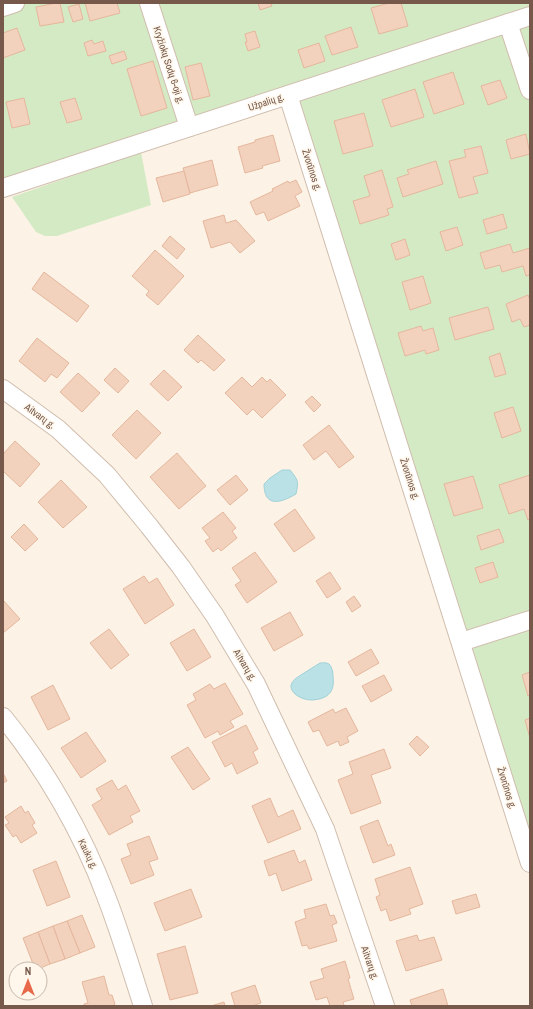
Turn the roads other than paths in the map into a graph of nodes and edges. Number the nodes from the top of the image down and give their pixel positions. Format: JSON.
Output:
{"nodes":[{"id":1,"x":15,"y":3,"type":"edge"},
{"id":2,"x":149,"y":3,"type":"edge"},
{"id":3,"x":3,"y":7,"type":"edge"},
{"id":4,"x":530,"y":16,"type":"edge"},
{"id":5,"x":508,"y":23,"type":"junction"},
{"id":6,"x":530,"y":90,"type":"edge"},
{"id":7,"x":288,"y":95,"type":"junction"},
{"id":8,"x":189,"y":127,"type":"junction"},
{"id":9,"x":3,"y":188,"type":"edge"},
{"id":10,"x":3,"y":389,"type":"edge"},
{"id":11,"x":530,"y":620,"type":"edge"},
{"id":12,"x":461,"y":642,"type":"junction"},
{"id":13,"x":3,"y":717,"type":"edge"},
{"id":14,"x":530,"y":863,"type":"edge"},
{"id":15,"x":143,"y":1006,"type":"edge"},
{"id":16,"x":385,"y":1006,"type":"edge"}],
"edges":[{"from":1,"to":3,"type":"street"},
{"from":2,"to":8,"type":"street","name":"Kryžiokų Sodų 6-oji g."},
{"from":4,"to":5,"type":"street","name":"Užpalių g."},
{"from":5,"to":6,"type":"street"},
{"from":5,"to":7,"type":"street","name":"Užpalių g."},
{"from":7,"to":8,"type":"street","name":"Užpalių g."},
{"from":7,"to":12,"type":"street","name":"Žvorūnos g."},
{"from":8,"to":9,"type":"street","name":"Užpalių g."},
{"from":10,"to":16,"type":"street","name":"Aitvarų g."},
{"from":11,"to":12,"type":"street"},
{"from":12,"to":14,"type":"street","name":"Žvorūnos g."},
{"from":13,"to":15,"type":"street","name":"Kaukų g."}]}
